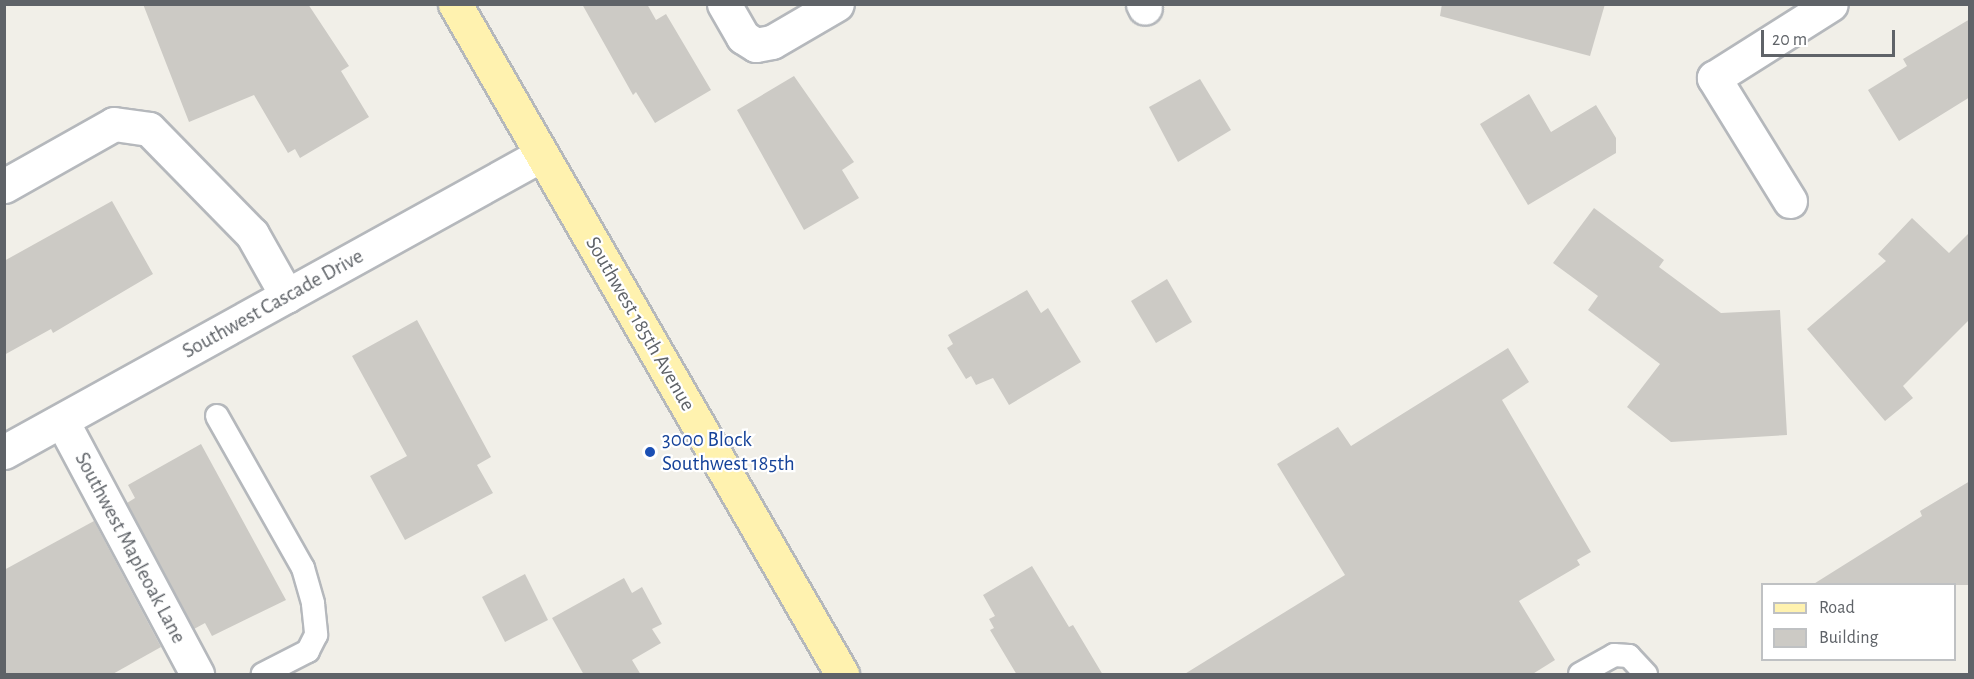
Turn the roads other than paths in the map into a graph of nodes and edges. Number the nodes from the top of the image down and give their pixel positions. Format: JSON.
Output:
{"nodes":[{"id":1,"x":455,"y":4,"type":"edge"},
{"id":2,"x":724,"y":4,"type":"edge"},
{"id":3,"x":837,"y":4,"type":"edge"},
{"id":4,"x":1831,"y":4,"type":"edge"},
{"id":5,"x":541,"y":155,"type":"junction"},
{"id":6,"x":4,"y":186,"type":"edge"},
{"id":7,"x":1790,"y":201,"type":"dead end"},
{"id":8,"x":287,"y":296,"type":"junction"},
{"id":9,"x":217,"y":416,"type":"dead end"},
{"id":10,"x":62,"y":421,"type":"junction"},
{"id":11,"x":4,"y":452,"type":"edge"},
{"id":12,"x":197,"y":675,"type":"edge"},
{"id":13,"x":263,"y":675,"type":"edge"},
{"id":14,"x":842,"y":675,"type":"edge"},
{"id":15,"x":1580,"y":675,"type":"edge"},
{"id":16,"x":1646,"y":675,"type":"edge"}],
"edges":[{"from":1,"to":5,"type":"main road","name":"Southwest 185th Avenue"},
{"from":2,"to":3,"type":"street"},
{"from":4,"to":7,"type":"street"},
{"from":5,"to":8,"type":"street","name":"Southwest Cascade Drive"},
{"from":5,"to":14,"type":"main road","name":"Southwest 185th Avenue"},
{"from":6,"to":8,"type":"street"},
{"from":8,"to":10,"type":"street","name":"Southwest Cascade Drive"},
{"from":9,"to":13,"type":"lane"},
{"from":10,"to":11,"type":"street","name":"Southwest Cascade Drive"},
{"from":10,"to":12,"type":"street","name":"Southwest Mapleoak Lane"},
{"from":15,"to":16,"type":"lane"}]}
